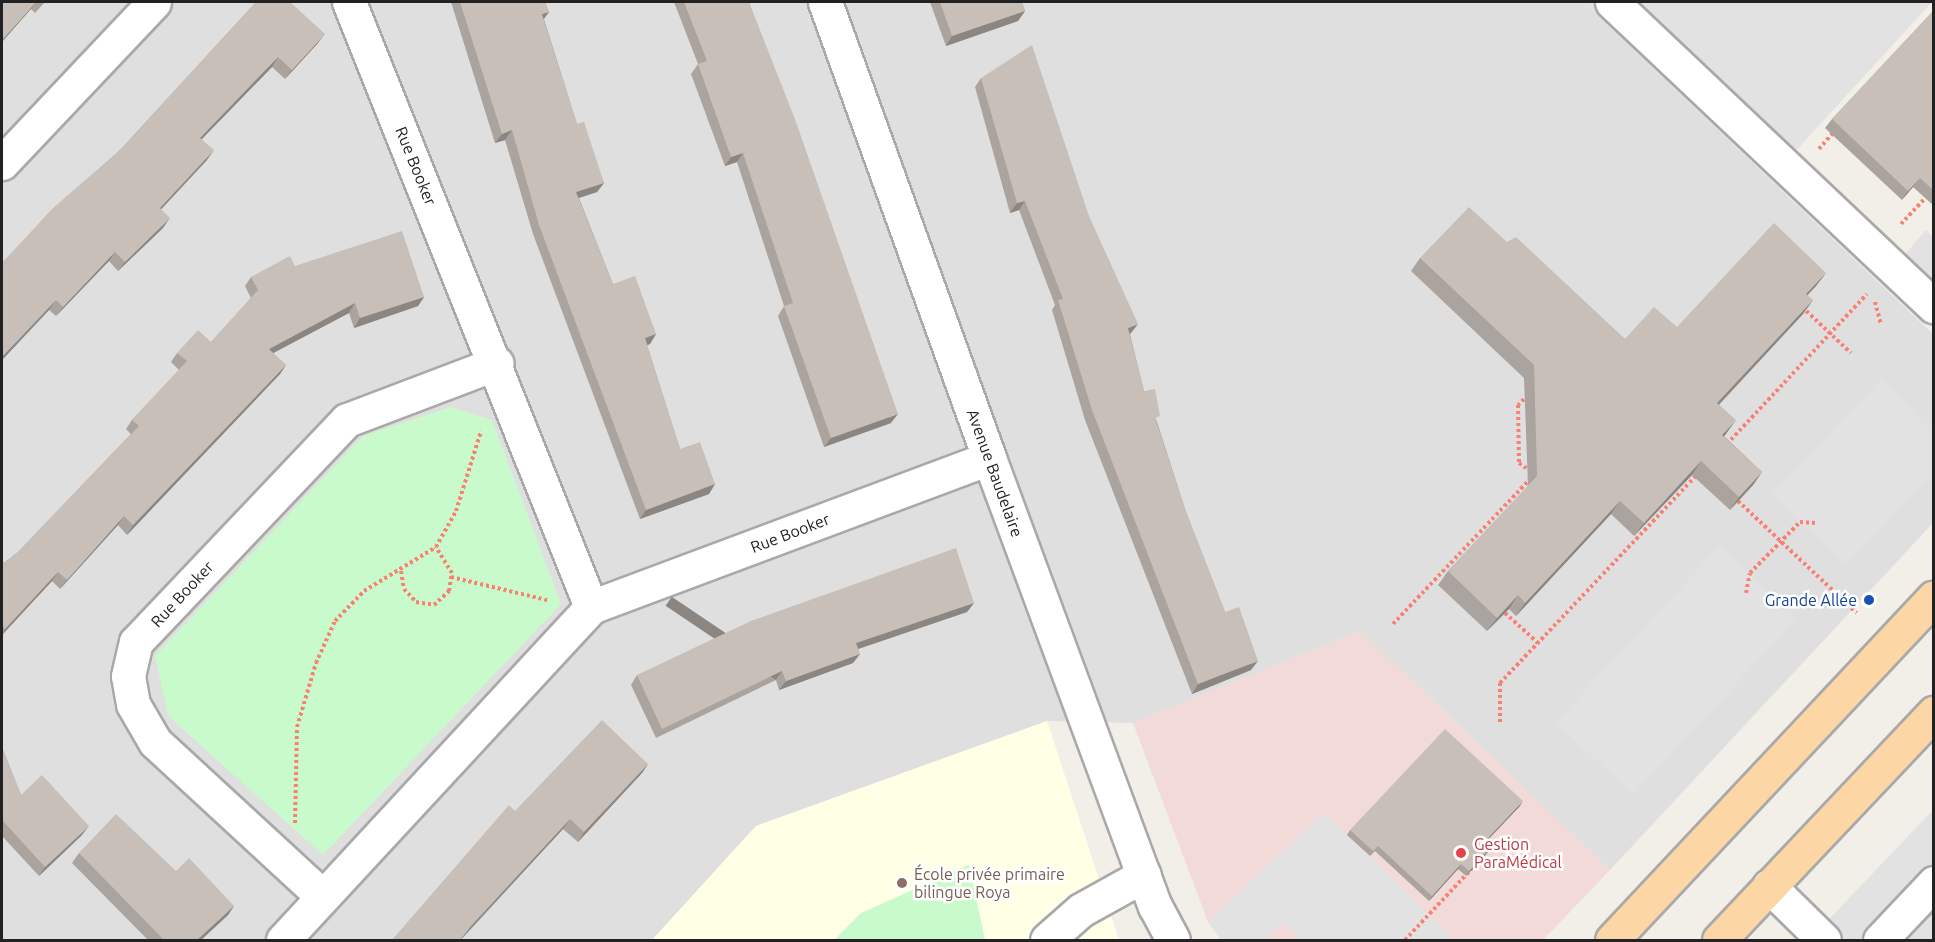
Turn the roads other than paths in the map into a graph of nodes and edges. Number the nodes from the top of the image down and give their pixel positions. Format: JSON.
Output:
{"nodes":[{"id":1,"x":154,"y":2,"type":"edge"},
{"id":2,"x":349,"y":2,"type":"edge"},
{"id":3,"x":825,"y":2,"type":"edge"},
{"id":4,"x":1612,"y":2,"type":"edge"},
{"id":5,"x":2,"y":163,"type":"edge"},
{"id":6,"x":1934,"y":306,"type":"edge"},
{"id":7,"x":497,"y":363,"type":"junction"},
{"id":8,"x":989,"y":458,"type":"junction"},
{"id":9,"x":1934,"y":597,"type":"edge"},
{"id":10,"x":591,"y":607,"type":"junction"},
{"id":11,"x":1934,"y":713,"type":"edge"},
{"id":12,"x":1144,"y":875,"type":"junction"},
{"id":13,"x":1934,"y":883,"type":"edge"},
{"id":14,"x":1769,"y":886,"type":"junction"},
{"id":15,"x":322,"y":896,"type":"junction"},
{"id":16,"x":283,"y":940,"type":"edge"},
{"id":17,"x":1047,"y":940,"type":"edge"},
{"id":18,"x":1173,"y":940,"type":"edge"},
{"id":19,"x":1612,"y":940,"type":"edge"},
{"id":20,"x":1719,"y":940,"type":"edge"},
{"id":21,"x":1824,"y":940,"type":"edge"},
{"id":22,"x":1880,"y":940,"type":"edge"}],
"edges":[{"from":1,"to":5,"type":"street"},
{"from":2,"to":7,"type":"street","name":"Rue Booker"},
{"from":3,"to":8,"type":"street","name":"Avenue Baudelaire"},
{"from":4,"to":6,"type":"street"},
{"from":7,"to":10,"type":"street","name":"Rue Booker"},
{"from":7,"to":15,"type":"street","name":"Rue Booker"},
{"from":8,"to":10,"type":"street","name":"Rue Booker"},
{"from":8,"to":12,"type":"street","name":"Avenue Baudelaire"},
{"from":9,"to":19,"type":"main road"},
{"from":10,"to":15,"type":"street","name":"Rue Booker"},
{"from":11,"to":14,"type":"main road"},
{"from":12,"to":17,"type":"street"},
{"from":12,"to":18,"type":"street","name":"Avenue Baudelaire"},
{"from":13,"to":22,"type":"street"},
{"from":14,"to":20,"type":"main road"},
{"from":14,"to":21,"type":"street"},
{"from":15,"to":16,"type":"street","name":"Rue Booker"}]}
